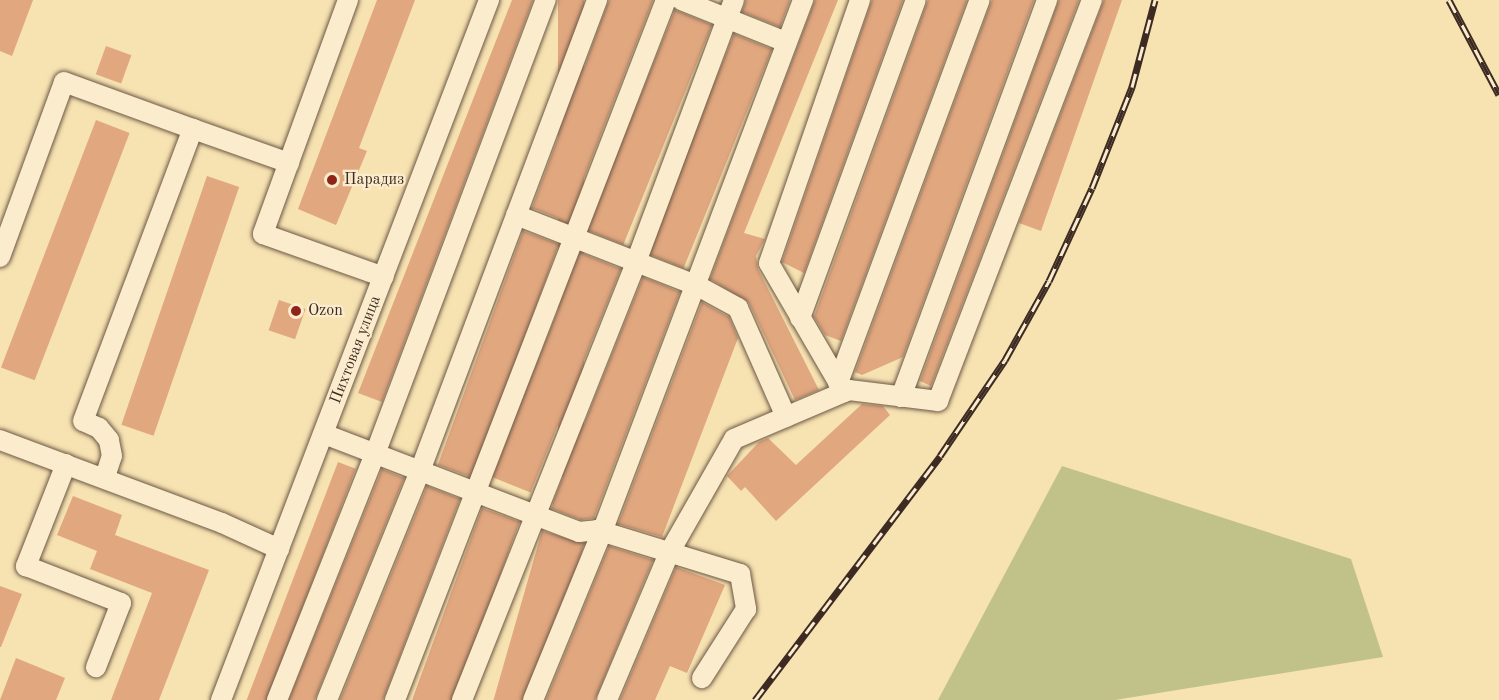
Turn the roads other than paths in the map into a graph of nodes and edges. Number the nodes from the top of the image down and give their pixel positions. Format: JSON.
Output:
{"nodes":[{"id":1,"x":348,"y":0,"type":"edge"},
{"id":2,"x":489,"y":0,"type":"edge"},
{"id":3,"x":546,"y":0,"type":"edge"},
{"id":4,"x":597,"y":0,"type":"edge"},
{"id":5,"x":666,"y":0,"type":"edge"},
{"id":6,"x":681,"y":0,"type":"edge"},
{"id":7,"x":803,"y":0,"type":"edge"},
{"id":8,"x":860,"y":0,"type":"edge"},
{"id":9,"x":916,"y":0,"type":"edge"},
{"id":10,"x":980,"y":0,"type":"edge"},
{"id":11,"x":1047,"y":0,"type":"edge"},
{"id":12,"x":1092,"y":0,"type":"edge"},
{"id":13,"x":731,"y":9,"type":"edge"},
{"id":14,"x":786,"y":42,"type":"junction"},
{"id":15,"x":193,"y":129,"type":"junction"},
{"id":16,"x":289,"y":163,"type":"junction"},
{"id":17,"x":516,"y":215,"type":"junction"},
{"id":18,"x":576,"y":238,"type":"junction"},
{"id":19,"x":0,"y":257,"type":"edge"},
{"id":20,"x":636,"y":262,"type":"junction"},
{"id":21,"x":384,"y":277,"type":"junction"},
{"id":22,"x":696,"y":285,"type":"junction"},
{"id":23,"x":800,"y":318,"type":"junction"},
{"id":24,"x":841,"y":387,"type":"junction"},
{"id":25,"x":902,"y":397,"type":"junction"},
{"id":26,"x":786,"y":417,"type":"junction"},
{"id":27,"x":324,"y":434,"type":"junction"},
{"id":28,"x":0,"y":440,"type":"edge"},
{"id":29,"x":375,"y":454,"type":"junction"},
{"id":30,"x":66,"y":464,"type":"junction"},
{"id":31,"x":420,"y":471,"type":"junction"},
{"id":32,"x":105,"y":477,"type":"junction"},
{"id":33,"x":477,"y":493,"type":"junction"},
{"id":34,"x":535,"y":515,"type":"junction"},
{"id":35,"x":602,"y":532,"type":"junction"},
{"id":36,"x":279,"y":549,"type":"junction"},
{"id":37,"x":669,"y":553,"type":"junction"},
{"id":38,"x":96,"y":667,"type":"dead end"},
{"id":39,"x":702,"y":678,"type":"dead end"},
{"id":40,"x":221,"y":700,"type":"edge"},
{"id":41,"x":277,"y":700,"type":"edge"},
{"id":42,"x":327,"y":700,"type":"edge"},
{"id":43,"x":395,"y":700,"type":"edge"},
{"id":44,"x":462,"y":700,"type":"edge"},
{"id":45,"x":533,"y":700,"type":"edge"},
{"id":46,"x":607,"y":700,"type":"edge"}],
"edges":[{"from":1,"to":16,"type":"street"},
{"from":2,"to":21,"type":"street","name":"Пихтовая улица"},
{"from":3,"to":29,"type":"street"},
{"from":4,"to":17,"type":"street"},
{"from":5,"to":18,"type":"street"},
{"from":6,"to":13,"type":"street"},
{"from":7,"to":14,"type":"street"},
{"from":8,"to":23,"type":"street"},
{"from":9,"to":23,"type":"street"},
{"from":10,"to":24,"type":"street"},
{"from":11,"to":25,"type":"street"},
{"from":12,"to":25,"type":"street"},
{"from":13,"to":14,"type":"street"},
{"from":13,"to":20,"type":"street"},
{"from":14,"to":22,"type":"street"},
{"from":15,"to":16,"type":"street"},
{"from":15,"to":19,"type":"street"},
{"from":15,"to":32,"type":"street"},
{"from":16,"to":21,"type":"street"},
{"from":17,"to":18,"type":"street"},
{"from":17,"to":31,"type":"street"},
{"from":18,"to":20,"type":"street"},
{"from":18,"to":33,"type":"street"},
{"from":20,"to":22,"type":"street"},
{"from":20,"to":34,"type":"street"},
{"from":21,"to":27,"type":"street","name":"Пихтовая улица"},
{"from":22,"to":26,"type":"street"},
{"from":22,"to":35,"type":"street"},
{"from":23,"to":24,"type":"street"},
{"from":24,"to":25,"type":"street"},
{"from":24,"to":26,"type":"street"},
{"from":26,"to":37,"type":"street"},
{"from":27,"to":29,"type":"street"},
{"from":27,"to":36,"type":"street","name":"Пихтовая улица"},
{"from":28,"to":30,"type":"street"},
{"from":29,"to":31,"type":"street"},
{"from":29,"to":41,"type":"street"},
{"from":30,"to":32,"type":"street"},
{"from":30,"to":38,"type":"street"},
{"from":31,"to":33,"type":"street"},
{"from":31,"to":42,"type":"street"},
{"from":32,"to":36,"type":"street"},
{"from":33,"to":34,"type":"street"},
{"from":33,"to":43,"type":"street"},
{"from":34,"to":35,"type":"street"},
{"from":34,"to":44,"type":"street"},
{"from":35,"to":37,"type":"street"},
{"from":35,"to":45,"type":"street"},
{"from":36,"to":40,"type":"street","name":"Пихтовая улица"},
{"from":37,"to":39,"type":"street"},
{"from":37,"to":46,"type":"street"}]}
